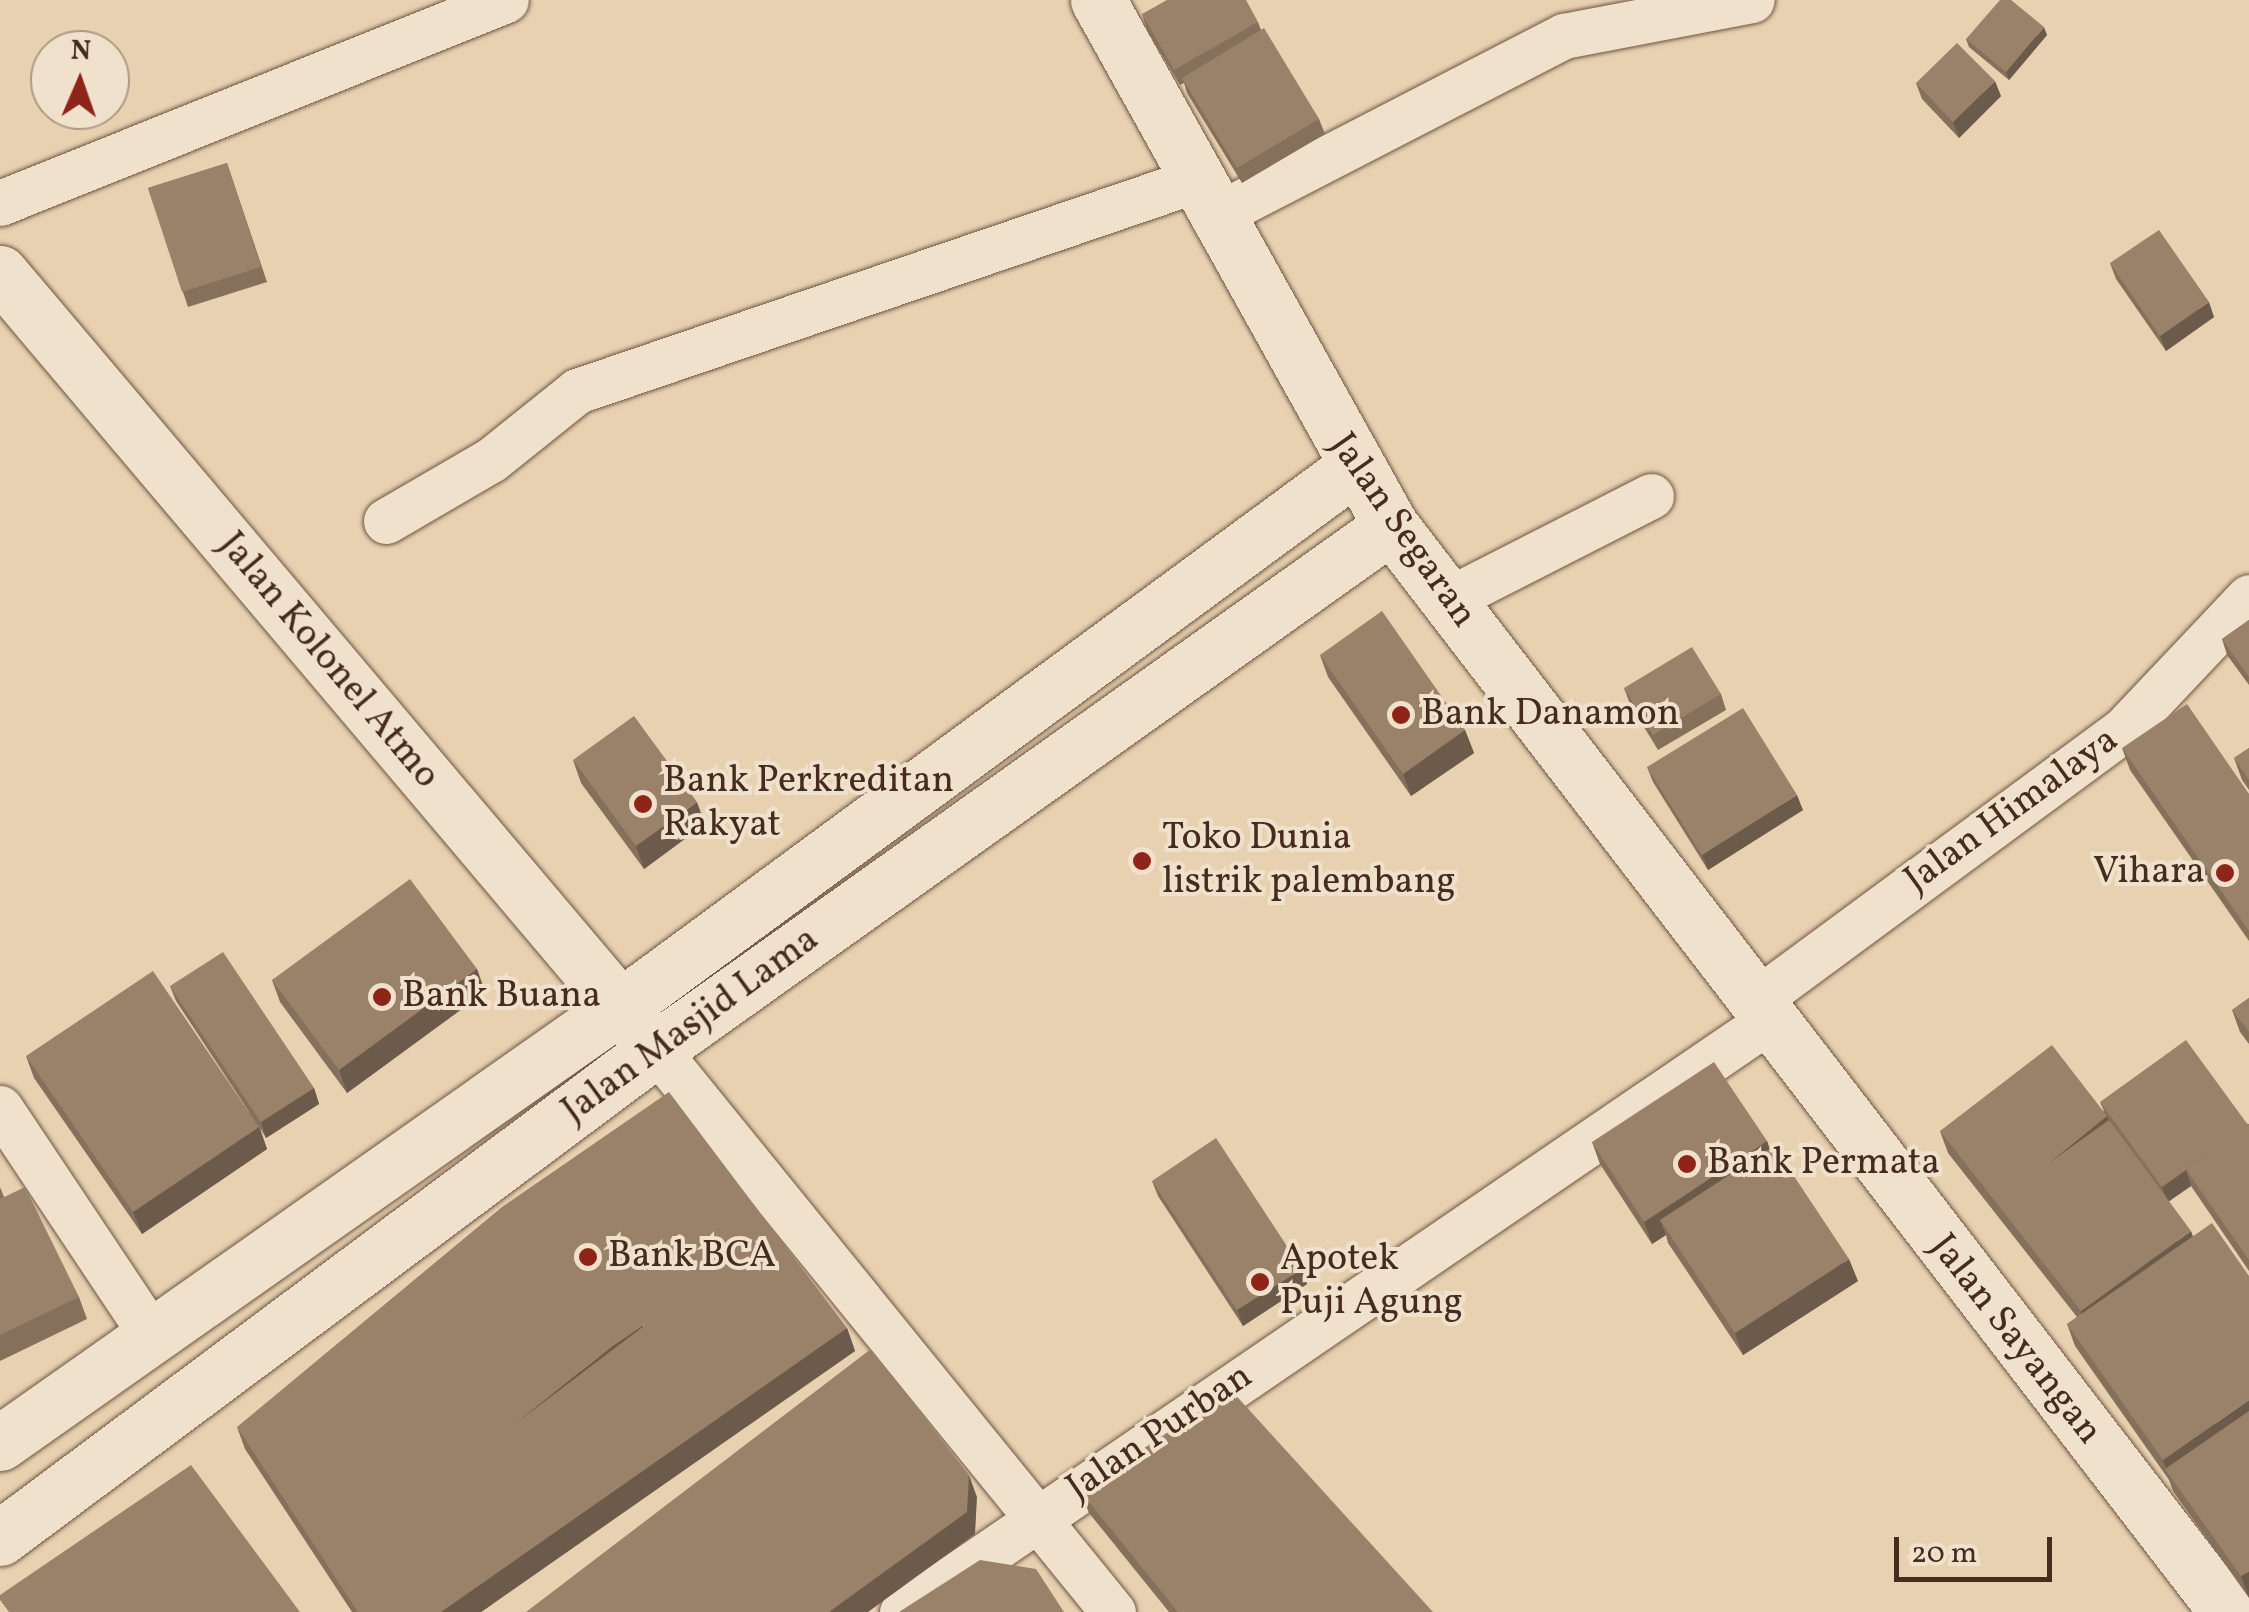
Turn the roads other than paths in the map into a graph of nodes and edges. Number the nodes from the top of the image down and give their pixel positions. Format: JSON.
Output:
{"nodes":[{"id":1,"x":506,"y":0,"type":"edge"},
{"id":2,"x":1098,"y":0,"type":"edge"},
{"id":3,"x":1752,"y":0,"type":"edge"},
{"id":4,"x":1203,"y":199,"type":"junction"},
{"id":5,"x":0,"y":203,"type":"edge"},
{"id":6,"x":0,"y":273,"type":"edge"},
{"id":7,"x":1352,"y":469,"type":"junction"},
{"id":8,"x":1651,"y":496,"type":"dead end"},
{"id":9,"x":386,"y":520,"type":"dead end"},
{"id":10,"x":1391,"y":526,"type":"junction"},
{"id":11,"x":2249,"y":597,"type":"edge"},
{"id":12,"x":1447,"y":600,"type":"junction"},
{"id":13,"x":1080,"y":668,"type":"junction"},
{"id":14,"x":1117,"y":721,"type":"junction"},
{"id":15,"x":886,"y":811,"type":"junction"},
{"id":16,"x":929,"y":855,"type":"junction"},
{"id":17,"x":620,"y":1007,"type":"junction"},
{"id":18,"x":1761,"y":1012,"type":"junction"},
{"id":19,"x":656,"y":1049,"type":"junction"},
{"id":20,"x":0,"y":1108,"type":"edge"},
{"id":21,"x":152,"y":1336,"type":"junction"},
{"id":22,"x":0,"y":1442,"type":"edge"},
{"id":23,"x":1036,"y":1518,"type":"junction"},
{"id":24,"x":0,"y":1538,"type":"edge"},
{"id":25,"x":902,"y":1612,"type":"edge"},
{"id":26,"x":1113,"y":1612,"type":"edge"},
{"id":27,"x":2227,"y":1612,"type":"edge"}],
"edges":[{"from":1,"to":5,"type":"street"},
{"from":2,"to":4,"type":"main road","name":"Jalan Segaran"},
{"from":3,"to":4,"type":"street"},
{"from":4,"to":7,"type":"main road","name":"Jalan Segaran"},
{"from":4,"to":9,"type":"street"},
{"from":6,"to":17,"type":"main road","name":"Jalan Kolonel Atmo"},
{"from":7,"to":10,"type":"main road","name":"Jalan Segaran"},
{"from":7,"to":13,"type":"main road"},
{"from":8,"to":12,"type":"street"},
{"from":10,"to":12,"type":"main road","name":"Jalan Segaran"},
{"from":10,"to":14,"type":"main road","name":"Jalan Masjid Lama"},
{"from":11,"to":18,"type":"street","name":"Jalan Himalaya"},
{"from":12,"to":18,"type":"main road","name":"Jalan Segaran"},
{"from":13,"to":14,"type":"main road"},
{"from":13,"to":15,"type":"main road"},
{"from":14,"to":16,"type":"main road","name":"Jalan Masjid Lama"},
{"from":15,"to":16,"type":"main road"},
{"from":15,"to":17,"type":"main road"},
{"from":16,"to":19,"type":"main road","name":"Jalan Masjid Lama"},
{"from":17,"to":19,"type":"main road","name":"Jalan Kolonel Atmo"},
{"from":17,"to":21,"type":"main road"},
{"from":18,"to":23,"type":"street","name":"Jalan Purban"},
{"from":18,"to":27,"type":"main road","name":"Jalan Sayangan"},
{"from":19,"to":23,"type":"street"},
{"from":19,"to":24,"type":"main road","name":"Jalan Masjid Lama"},
{"from":20,"to":21,"type":"street"},
{"from":21,"to":22,"type":"main road"},
{"from":23,"to":25,"type":"street","name":"Jalan Purban"},
{"from":23,"to":26,"type":"street"}]}
